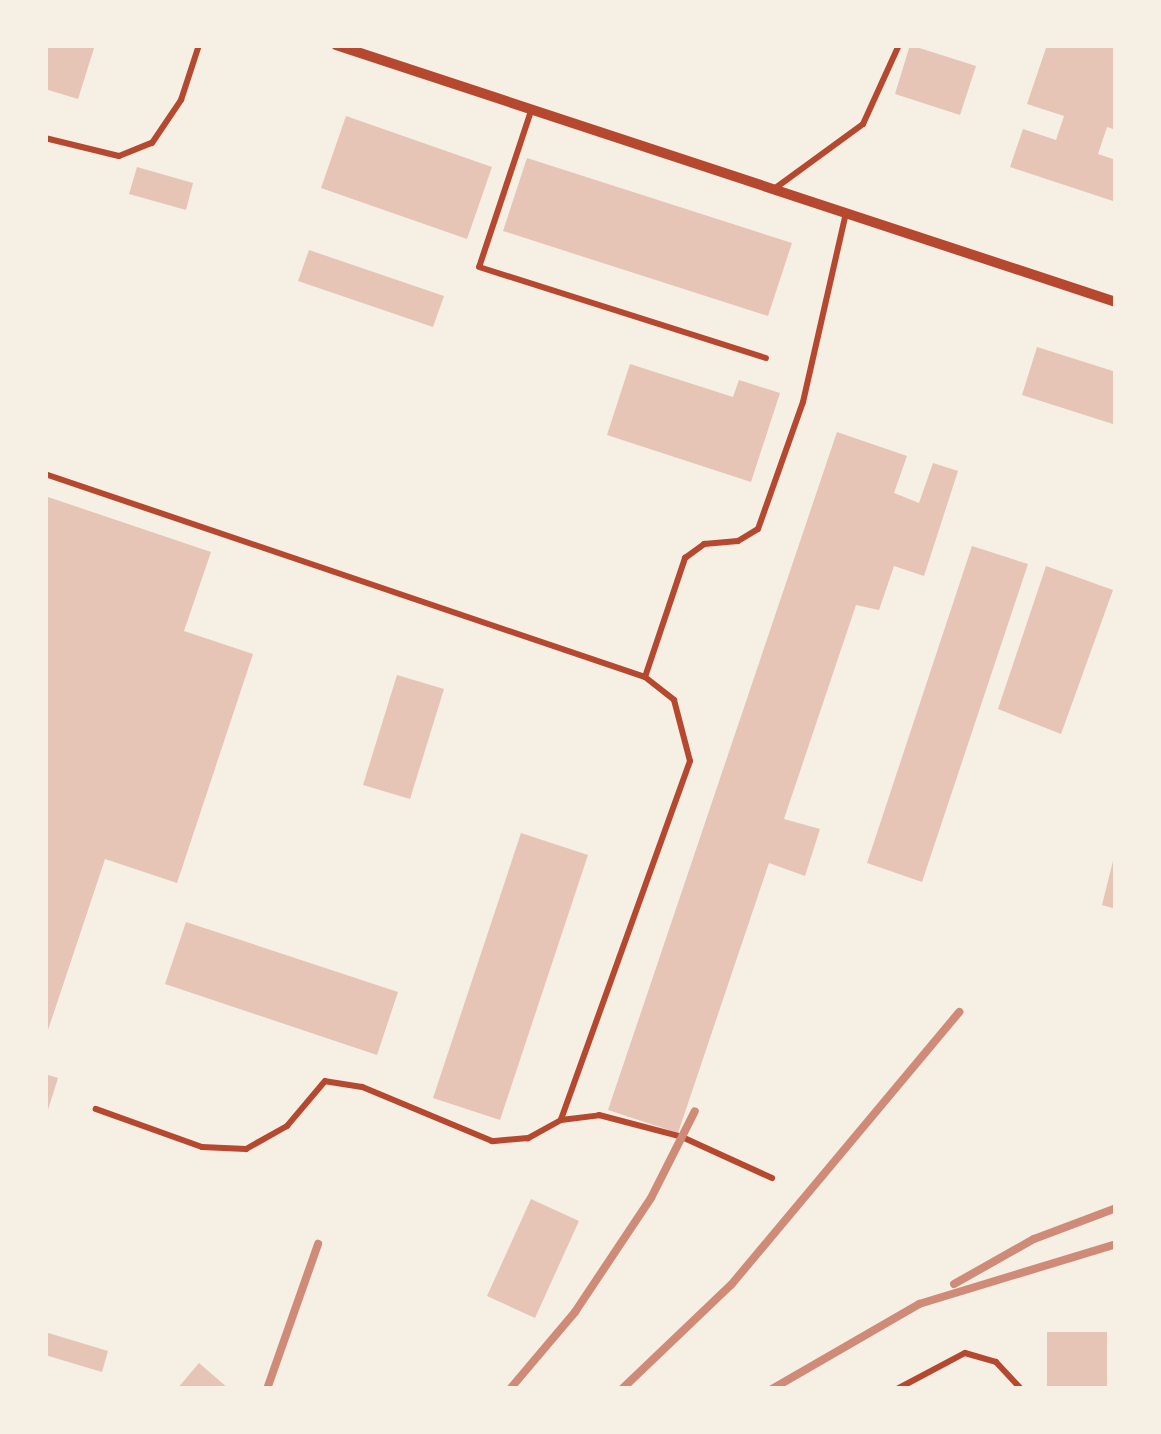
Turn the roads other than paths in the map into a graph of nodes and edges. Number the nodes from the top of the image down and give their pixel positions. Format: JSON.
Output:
{"nodes":[{"id":1,"x":200,"y":45,"type":"edge"},
{"id":2,"x":336,"y":45,"type":"edge"},
{"id":3,"x":900,"y":45,"type":"edge"},
{"id":4,"x":531,"y":111,"type":"junction"},
{"id":5,"x":45,"y":138,"type":"edge"},
{"id":6,"x":773,"y":190,"type":"junction"},
{"id":7,"x":846,"y":214,"type":"junction"},
{"id":8,"x":1116,"y":302,"type":"edge"},
{"id":9,"x":766,"y":358,"type":"dead end"},
{"id":10,"x":45,"y":474,"type":"edge"},
{"id":11,"x":645,"y":677,"type":"junction"},
{"id":12,"x":96,"y":1110,"type":"dead end"},
{"id":13,"x":561,"y":1120,"type":"junction"},
{"id":14,"x":772,"y":1178,"type":"dead end"},
{"id":15,"x":896,"y":1389,"type":"edge"},
{"id":16,"x":1021,"y":1389,"type":"edge"}],
"edges":[{"from":1,"to":5,"type":"lane"},
{"from":2,"to":4,"type":"street"},
{"from":3,"to":6,"type":"lane"},
{"from":4,"to":6,"type":"street"},
{"from":4,"to":9,"type":"lane"},
{"from":6,"to":7,"type":"street"},
{"from":7,"to":8,"type":"street"},
{"from":7,"to":11,"type":"lane"},
{"from":10,"to":11,"type":"lane"},
{"from":11,"to":13,"type":"lane"},
{"from":12,"to":13,"type":"lane"},
{"from":13,"to":14,"type":"lane"},
{"from":15,"to":16,"type":"lane"}]}
